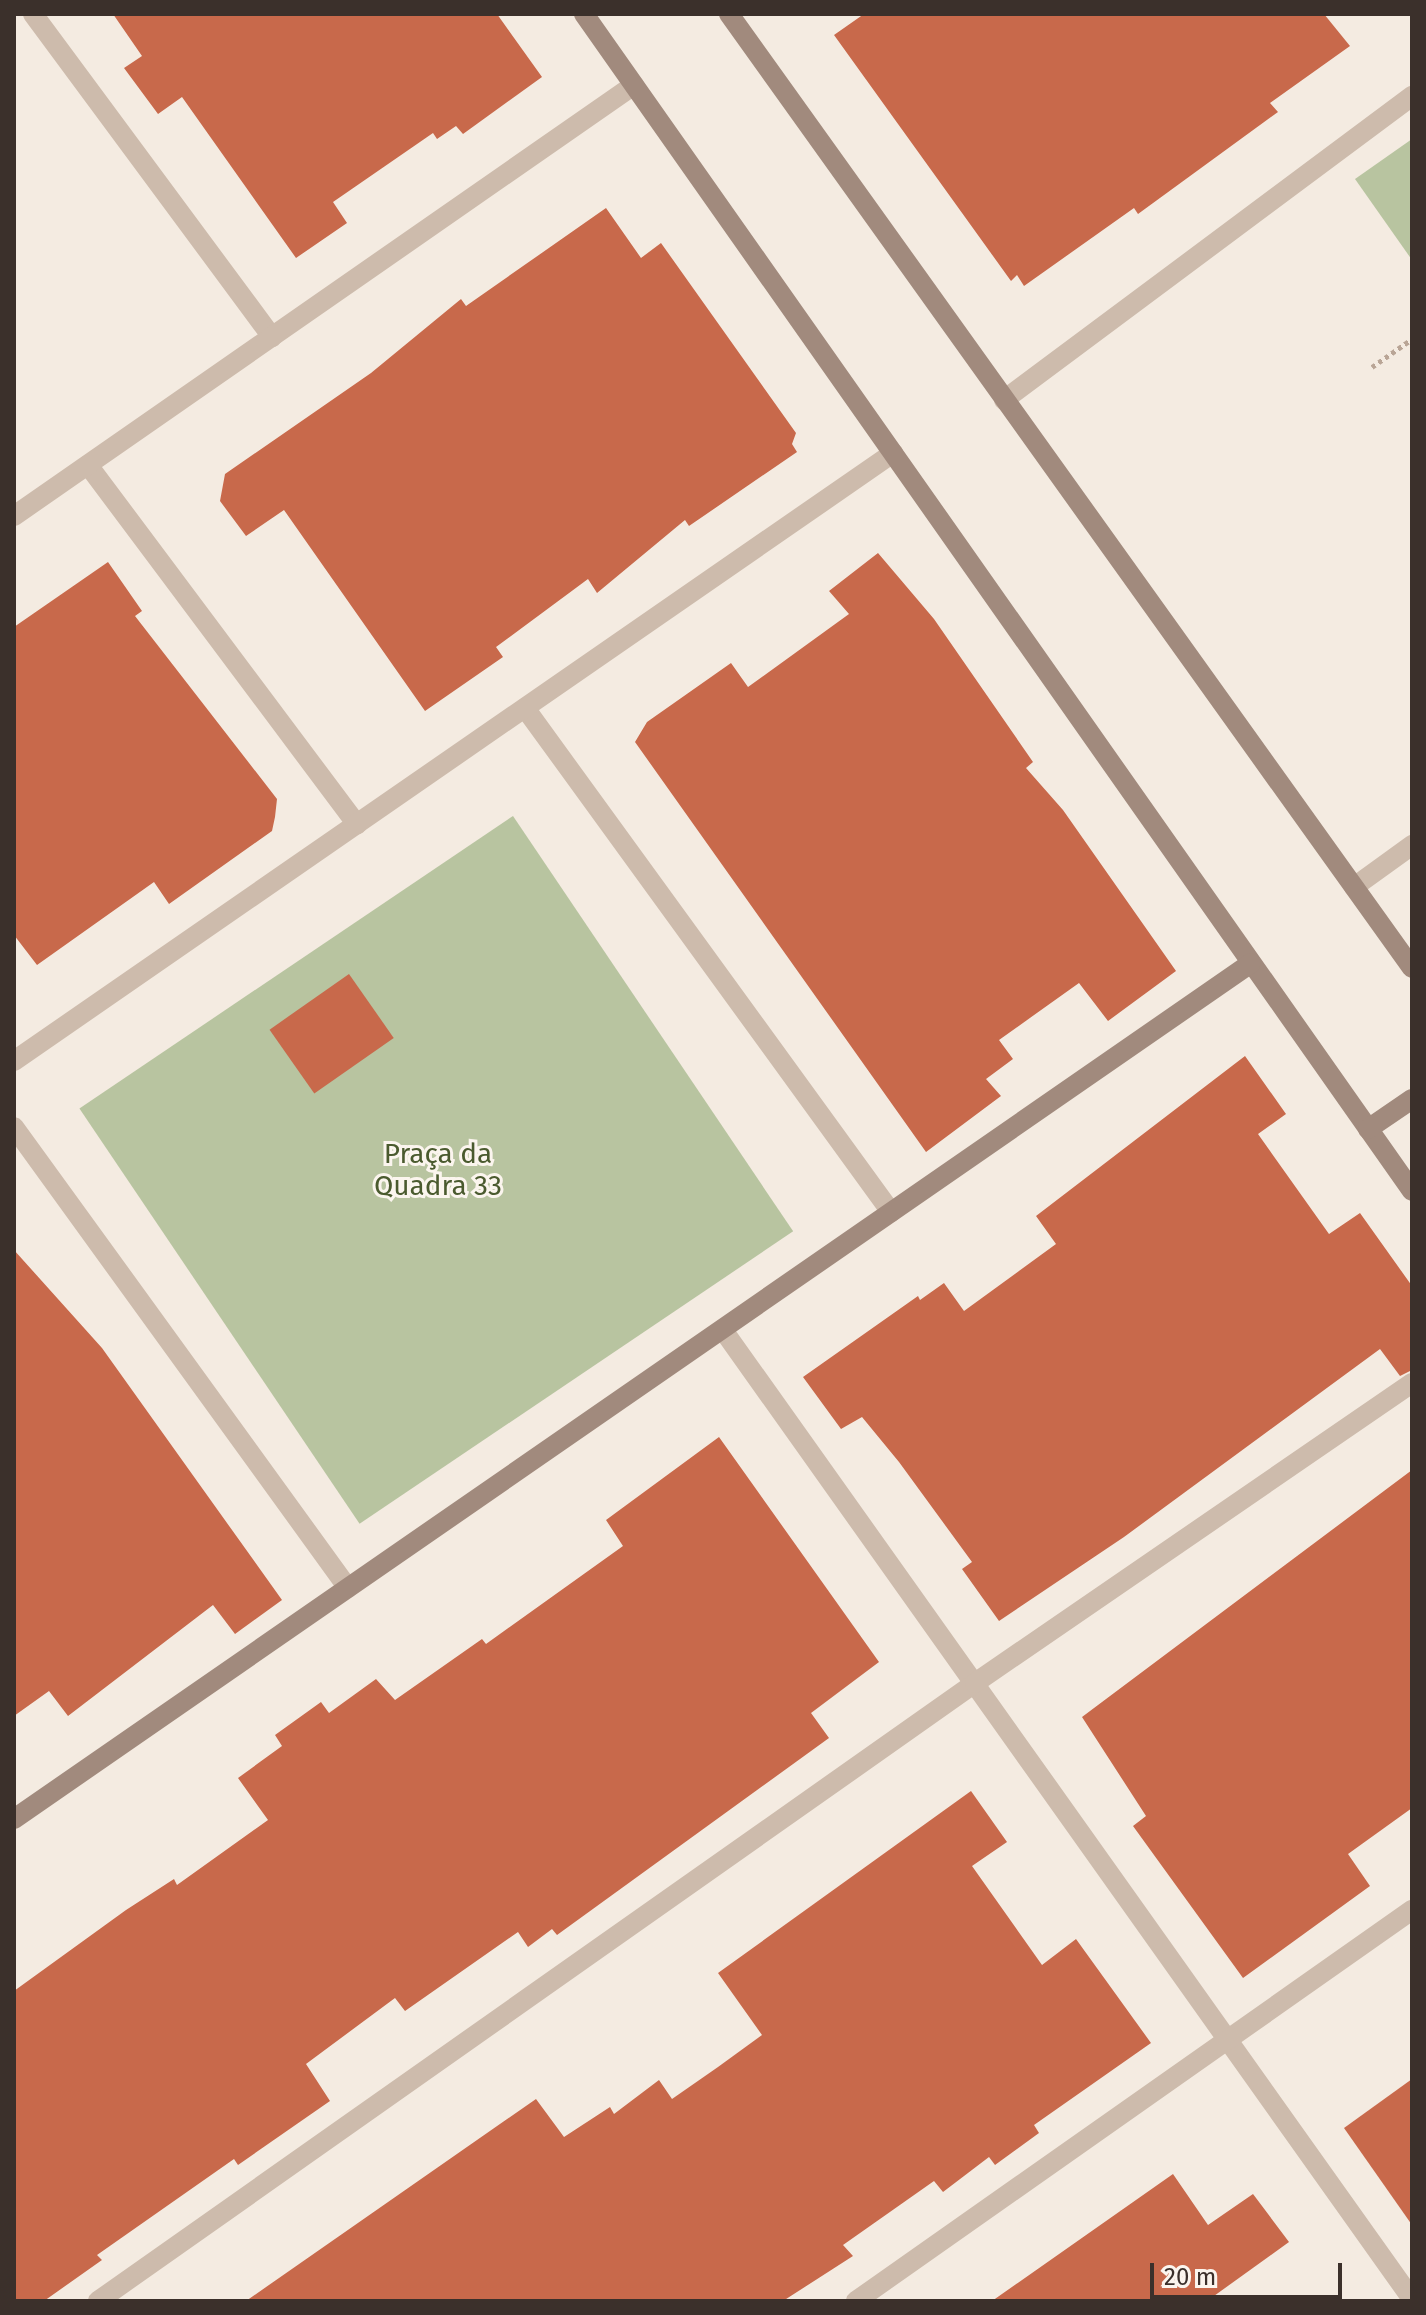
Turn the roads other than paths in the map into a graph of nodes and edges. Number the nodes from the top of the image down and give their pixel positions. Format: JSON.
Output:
{"nodes":[{"id":1,"x":33,"y":14,"type":"edge"},
{"id":2,"x":584,"y":14,"type":"edge"},
{"id":3,"x":729,"y":14,"type":"edge"},
{"id":4,"x":634,"y":85,"type":"junction"},
{"id":5,"x":1412,"y":96,"type":"edge"},
{"id":6,"x":272,"y":337,"type":"junction"},
{"id":7,"x":1004,"y":400,"type":"junction"},
{"id":8,"x":893,"y":453,"type":"junction"},
{"id":9,"x":88,"y":465,"type":"junction"},
{"id":10,"x":14,"y":516,"type":"edge"},
{"id":11,"x":525,"y":708,"type":"junction"},
{"id":12,"x":357,"y":824,"type":"junction"},
{"id":13,"x":1412,"y":845,"type":"edge"},
{"id":14,"x":1354,"y":887,"type":"junction"},
{"id":15,"x":1251,"y":963,"type":"junction"},
{"id":16,"x":1412,"y":968,"type":"edge"},
{"id":17,"x":14,"y":1061,"type":"edge"},
{"id":18,"x":1412,"y":1099,"type":"edge"},
{"id":19,"x":14,"y":1127,"type":"edge"},
{"id":20,"x":1368,"y":1129,"type":"junction"},
{"id":21,"x":1412,"y":1191,"type":"edge"},
{"id":22,"x":891,"y":1212,"type":"junction"},
{"id":23,"x":723,"y":1330,"type":"junction"},
{"id":24,"x":1412,"y":1383,"type":"edge"},
{"id":25,"x":348,"y":1588,"type":"junction"},
{"id":26,"x":975,"y":1683,"type":"junction"},
{"id":27,"x":14,"y":1819,"type":"edge"},
{"id":28,"x":1412,"y":1910,"type":"edge"},
{"id":29,"x":1227,"y":2038,"type":"junction"},
{"id":30,"x":1412,"y":2299,"type":"edge"},
{"id":31,"x":98,"y":2301,"type":"edge"},
{"id":32,"x":856,"y":2301,"type":"edge"}],
"edges":[{"from":1,"to":6,"type":"street"},
{"from":2,"to":4,"type":"street"},
{"from":3,"to":7,"type":"street"},
{"from":4,"to":6,"type":"street"},
{"from":4,"to":8,"type":"street"},
{"from":5,"to":7,"type":"street"},
{"from":6,"to":9,"type":"street"},
{"from":7,"to":14,"type":"street"},
{"from":8,"to":11,"type":"street"},
{"from":8,"to":15,"type":"street"},
{"from":9,"to":10,"type":"street"},
{"from":9,"to":12,"type":"street"},
{"from":11,"to":12,"type":"street"},
{"from":11,"to":22,"type":"street"},
{"from":12,"to":17,"type":"street"},
{"from":13,"to":14,"type":"street"},
{"from":14,"to":16,"type":"street"},
{"from":15,"to":20,"type":"street"},
{"from":15,"to":22,"type":"street"},
{"from":18,"to":20,"type":"street"},
{"from":19,"to":25,"type":"street"},
{"from":20,"to":21,"type":"street"},
{"from":22,"to":23,"type":"street"},
{"from":23,"to":25,"type":"street"},
{"from":23,"to":26,"type":"street"},
{"from":24,"to":26,"type":"street"},
{"from":25,"to":27,"type":"street"},
{"from":26,"to":29,"type":"street"},
{"from":26,"to":31,"type":"street"},
{"from":28,"to":29,"type":"street"},
{"from":29,"to":30,"type":"street"},
{"from":29,"to":32,"type":"street"}]}
